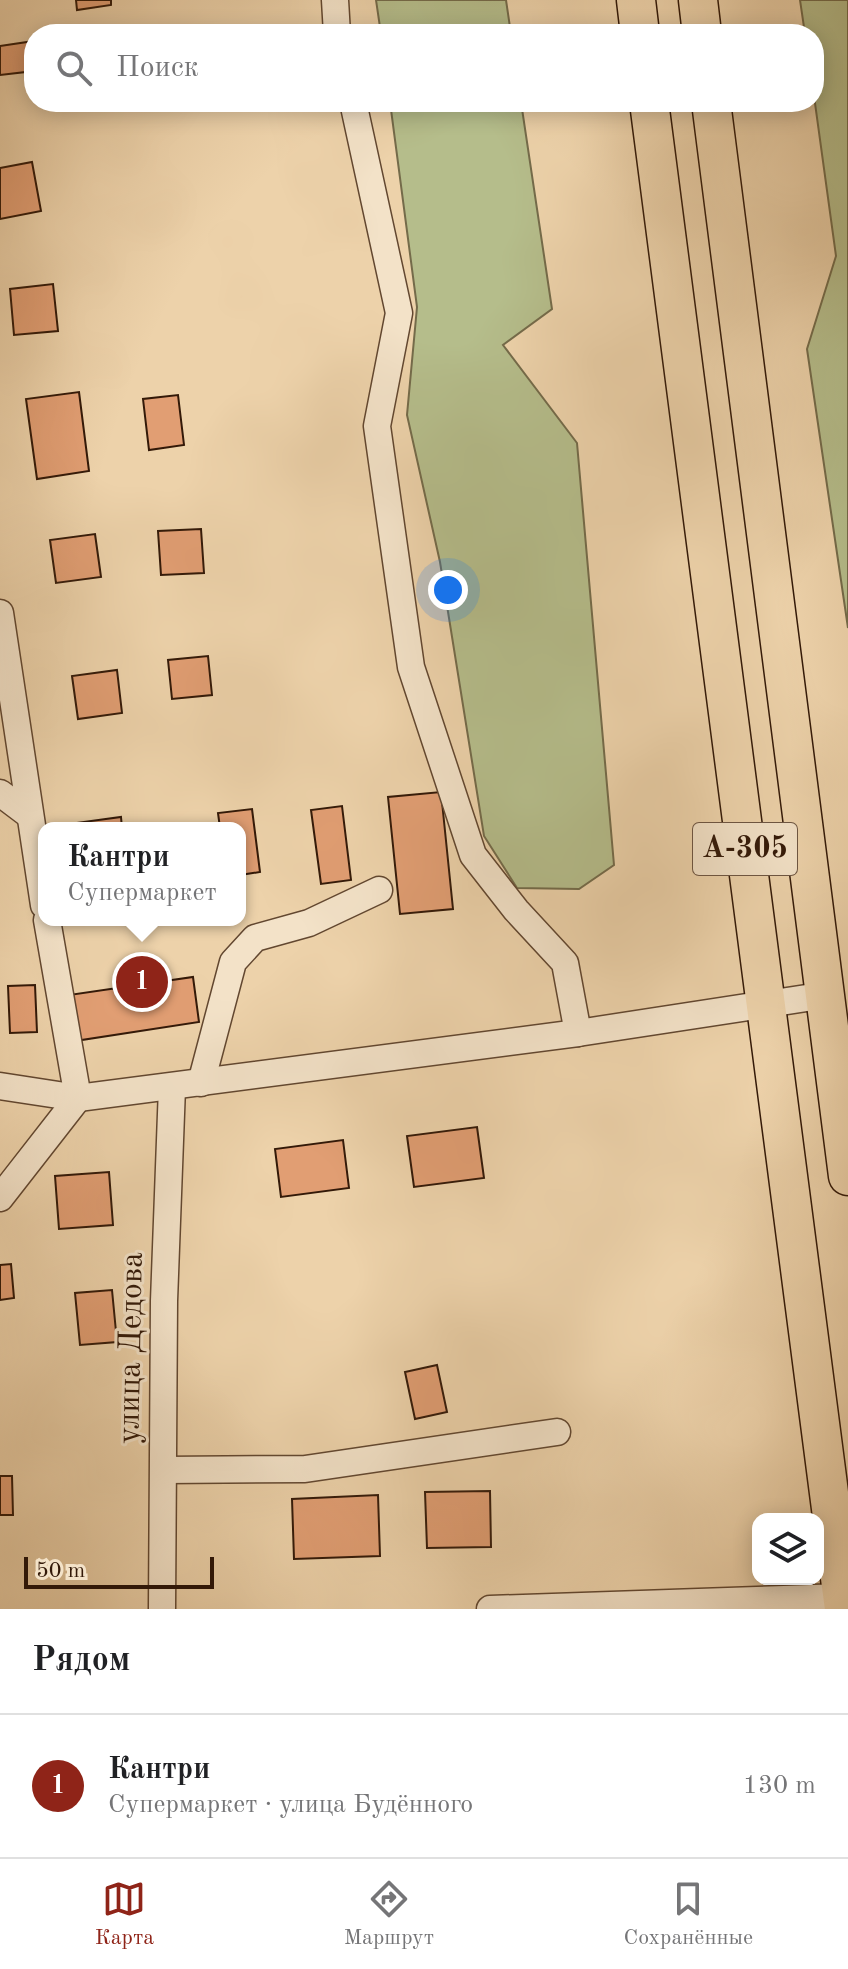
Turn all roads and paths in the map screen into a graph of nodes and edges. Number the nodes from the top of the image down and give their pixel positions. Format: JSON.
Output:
{"nodes":[{"id":1,"x":335,"y":0,"type":"edge"},
{"id":2,"x":636,"y":0,"type":"edge"},
{"id":3,"x":698,"y":0,"type":"edge"},
{"id":4,"x":336,"y":24,"type":"edge"},
{"id":5,"x":639,"y":24,"type":"edge"},
{"id":6,"x":701,"y":24,"type":"edge"},
{"id":7,"x":355,"y":112,"type":"edge"},
{"id":8,"x":650,"y":112,"type":"edge"},
{"id":9,"x":712,"y":112,"type":"edge"},
{"id":10,"x":0,"y":613,"type":"edge"},
{"id":11,"x":0,"y":793,"type":"edge"},
{"id":12,"x":28,"y":814,"type":"junction"},
{"id":13,"x":38,"y":871,"type":"edge"},
{"id":14,"x":379,"y":890,"type":"dead end"},
{"id":15,"x":48,"y":926,"type":"edge"},
{"id":16,"x":826,"y":995,"type":"junction"},
{"id":17,"x":765,"y":1003,"type":"junction"},
{"id":18,"x":578,"y":1033,"type":"junction"},
{"id":19,"x":201,"y":1083,"type":"junction"},
{"id":20,"x":0,"y":1086,"type":"edge"},
{"id":21,"x":172,"y":1087,"type":"junction"},
{"id":22,"x":78,"y":1098,"type":"junction"},
{"id":23,"x":846,"y":1136,"type":"edge"},
{"id":24,"x":848,"y":1176,"type":"edge"},
{"id":25,"x":0,"y":1198,"type":"edge"},
{"id":26,"x":557,"y":1432,"type":"dead end"},
{"id":27,"x":165,"y":1470,"type":"junction"},
{"id":28,"x":843,"y":1603,"type":"edge"},
{"id":29,"x":162,"y":1609,"type":"edge"},
{"id":30,"x":490,"y":1609,"type":"edge"}],
"edges":[{"from":1,"to":4,"type":"street"},
{"from":2,"to":5,"type":"highway"},
{"from":3,"to":6,"type":"highway"},
{"from":7,"to":18,"type":"street"},
{"from":8,"to":17,"type":"highway","number":"А-305"},
{"from":9,"to":16,"type":"highway","number":"А-305"},
{"from":10,"to":12,"type":"street"},
{"from":11,"to":12,"type":"street"},
{"from":12,"to":13,"type":"street"},
{"from":14,"to":19,"type":"street"},
{"from":15,"to":22,"type":"street"},
{"from":16,"to":17,"type":"street"},
{"from":16,"to":23,"type":"highway","number":"А-305"},
{"from":17,"to":18,"type":"street"},
{"from":17,"to":28,"type":"highway","number":"А-305"},
{"from":18,"to":19,"type":"street"},
{"from":19,"to":21,"type":"street"},
{"from":20,"to":22,"type":"street"},
{"from":21,"to":22,"type":"street"},
{"from":21,"to":27,"type":"street","name":"улица Дедова"},
{"from":22,"to":25,"type":"street"},
{"from":23,"to":24,"type":"highway","number":"А-305"},
{"from":26,"to":27,"type":"street"},
{"from":27,"to":29,"type":"street","name":"улица Дедова"},
{"from":28,"to":30,"type":"street"}]}
